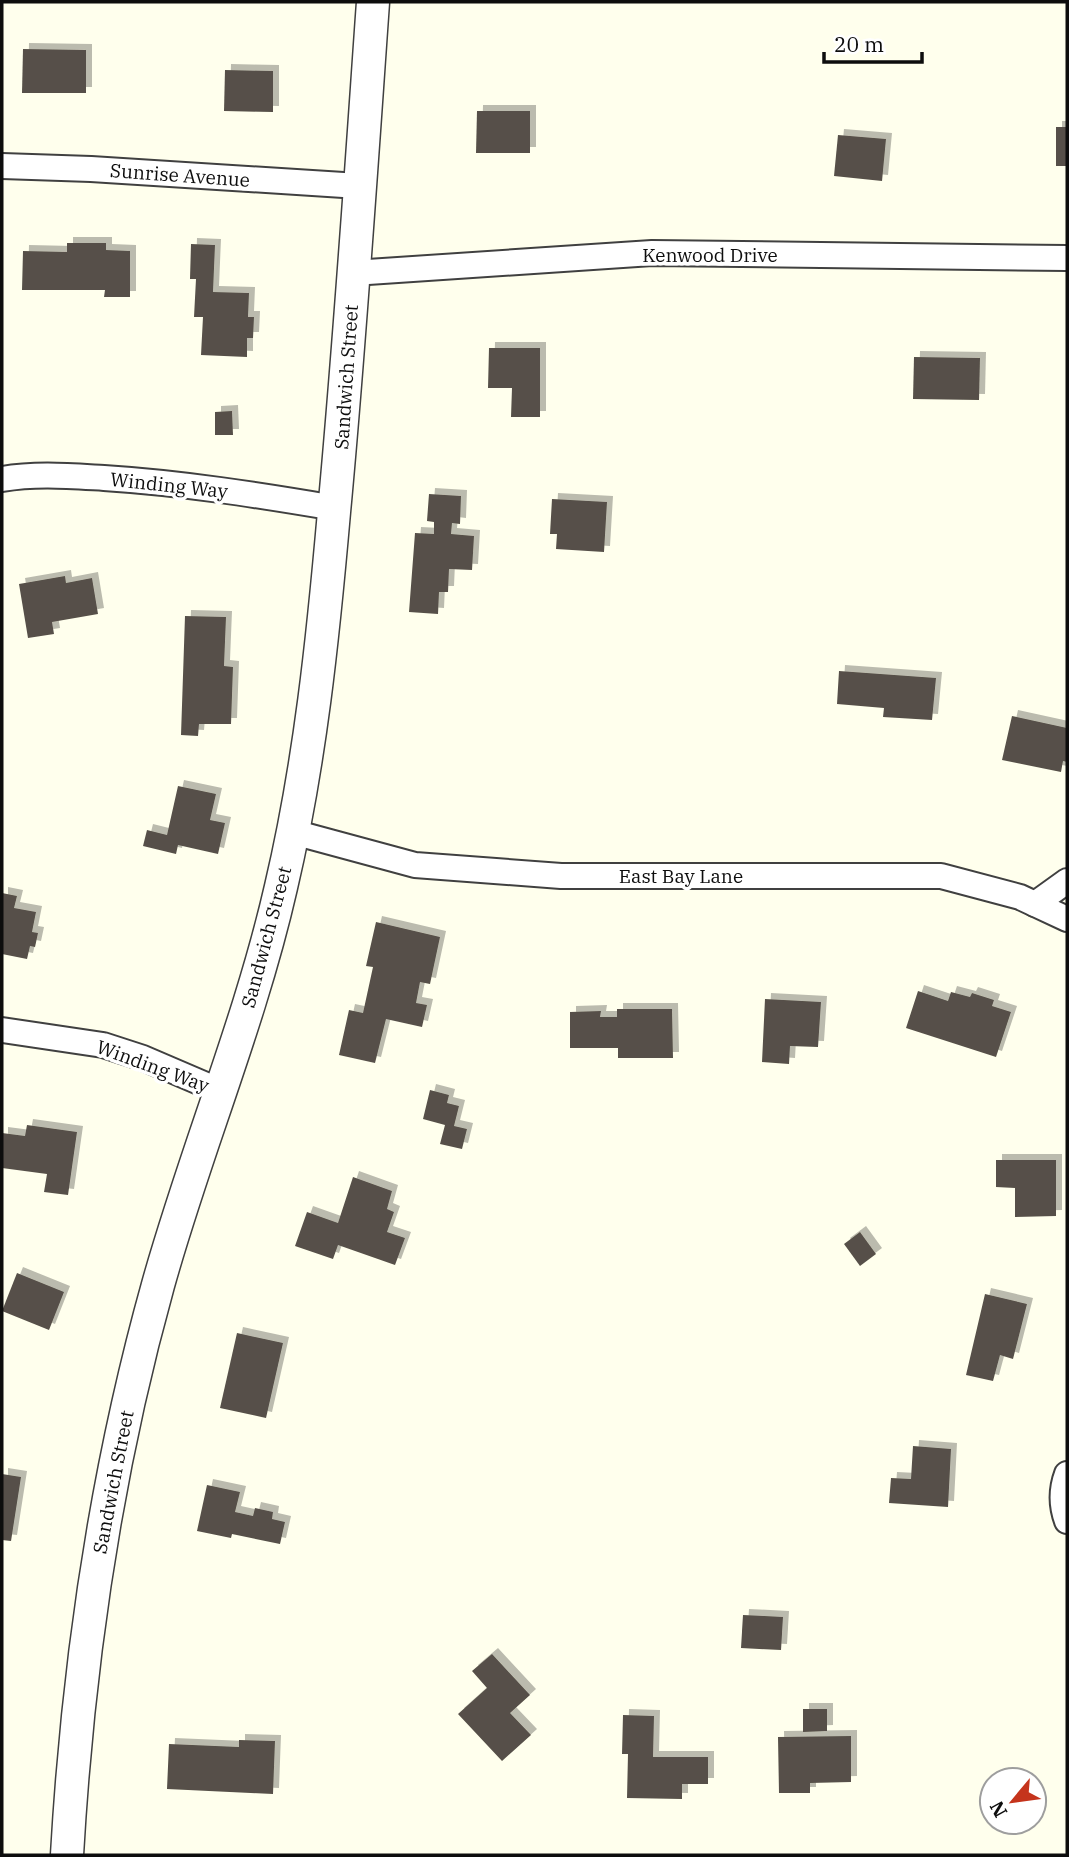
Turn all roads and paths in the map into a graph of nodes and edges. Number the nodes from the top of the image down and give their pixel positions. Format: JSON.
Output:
{"nodes":[{"id":1,"x":373,"y":2,"type":"edge"},
{"id":2,"x":2,"y":166,"type":"edge"},
{"id":3,"x":359,"y":186,"type":"junction"},
{"id":4,"x":1067,"y":258,"type":"edge"},
{"id":5,"x":353,"y":273,"type":"junction"},
{"id":6,"x":2,"y":479,"type":"edge"},
{"id":7,"x":335,"y":508,"type":"junction"},
{"id":8,"x":293,"y":832,"type":"junction"},
{"id":9,"x":1067,"y":881,"type":"edge"},
{"id":10,"x":1035,"y":904,"type":"junction"},
{"id":11,"x":1067,"y":919,"type":"edge"},
{"id":12,"x":2,"y":1030,"type":"edge"},
{"id":13,"x":220,"y":1091,"type":"junction"},
{"id":14,"x":1067,"y":1474,"type":"edge"},
{"id":15,"x":1067,"y":1521,"type":"edge"},
{"id":16,"x":67,"y":1855,"type":"edge"}],
"edges":[{"from":1,"to":3,"type":"street","name":"Sandwich Street"},
{"from":2,"to":3,"type":"street","name":"Sunrise Avenue"},
{"from":3,"to":5,"type":"street","name":"Sandwich Street"},
{"from":4,"to":5,"type":"street","name":"Kenwood Drive"},
{"from":5,"to":7,"type":"street","name":"Sandwich Street"},
{"from":6,"to":7,"type":"street","name":"Winding Way"},
{"from":7,"to":8,"type":"street","name":"Sandwich Street"},
{"from":8,"to":10,"type":"street","name":"East Bay Lane"},
{"from":8,"to":13,"type":"street","name":"Sandwich Street"},
{"from":9,"to":10,"type":"street"},
{"from":10,"to":11,"type":"street","name":"East Bay Lane"},
{"from":12,"to":13,"type":"street","name":"Winding Way"},
{"from":13,"to":16,"type":"street","name":"Sandwich Street"},
{"from":14,"to":15,"type":"street"}]}
